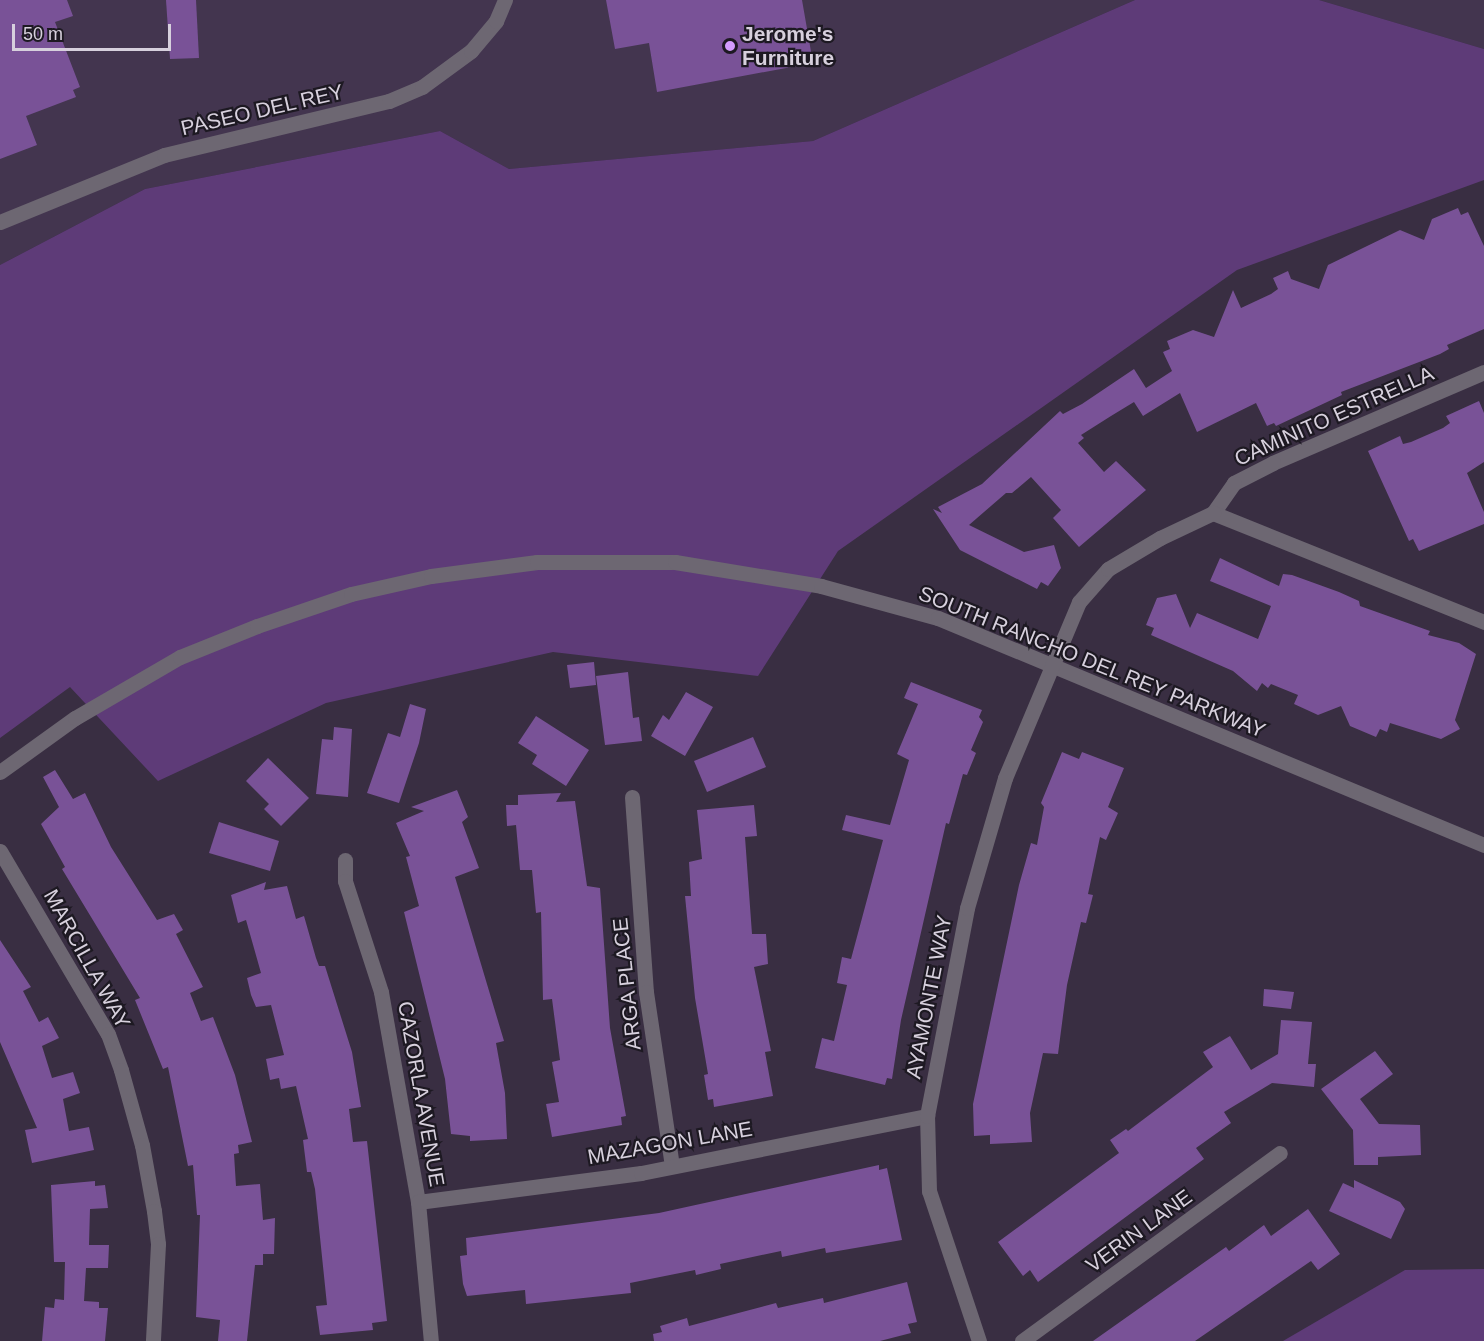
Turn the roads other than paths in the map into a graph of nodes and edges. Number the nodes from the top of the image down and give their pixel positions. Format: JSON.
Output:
{"nodes":[{"id":1,"x":504,"y":0,"type":"edge"},
{"id":2,"x":0,"y":222,"type":"edge"},
{"id":3,"x":1484,"y":372,"type":"edge"},
{"id":4,"x":1213,"y":513,"type":"junction"},
{"id":5,"x":1484,"y":622,"type":"edge"},
{"id":6,"x":1050,"y":666,"type":"junction"},
{"id":7,"x":0,"y":772,"type":"edge"},
{"id":8,"x":632,"y":797,"type":"dead end"},
{"id":9,"x":1484,"y":845,"type":"edge"},
{"id":10,"x":0,"y":852,"type":"edge"},
{"id":11,"x":345,"y":860,"type":"dead end"},
{"id":12,"x":927,"y":1116,"type":"junction"},
{"id":13,"x":1280,"y":1153,"type":"dead end"},
{"id":14,"x":672,"y":1166,"type":"junction"},
{"id":15,"x":418,"y":1202,"type":"junction"},
{"id":16,"x":153,"y":1341,"type":"edge"},
{"id":17,"x":431,"y":1341,"type":"edge"},
{"id":18,"x":979,"y":1341,"type":"edge"},
{"id":19,"x":1022,"y":1341,"type":"edge"}],
"edges":[{"from":1,"to":2,"type":"street","name":"PASEO DEL REY"},
{"from":3,"to":4,"type":"street","name":"CAMINITO ESTRELLA"},
{"from":4,"to":5,"type":"street"},
{"from":4,"to":6,"type":"street","name":"CAMINITO ESTRELLA"},
{"from":6,"to":7,"type":"street","name":"SOUTH RANCHO DEL REY PARKWAY"},
{"from":6,"to":9,"type":"street","name":"SOUTH RANCHO DEL REY PARKWAY"},
{"from":6,"to":12,"type":"street","name":"AYAMONTE WAY"},
{"from":8,"to":14,"type":"street","name":"ARGA PLACE"},
{"from":10,"to":16,"type":"street","name":"MARCILLA WAY"},
{"from":11,"to":15,"type":"street","name":"CAZORLA AVENUE"},
{"from":12,"to":14,"type":"street","name":"MAZAGON LANE"},
{"from":12,"to":18,"type":"street","name":"AYAMONTE WAY"},
{"from":13,"to":19,"type":"street","name":"VERIN LANE"},
{"from":14,"to":15,"type":"street","name":"MAZAGON LANE"},
{"from":15,"to":17,"type":"street","name":"CAZORLA AVENUE"}]}
